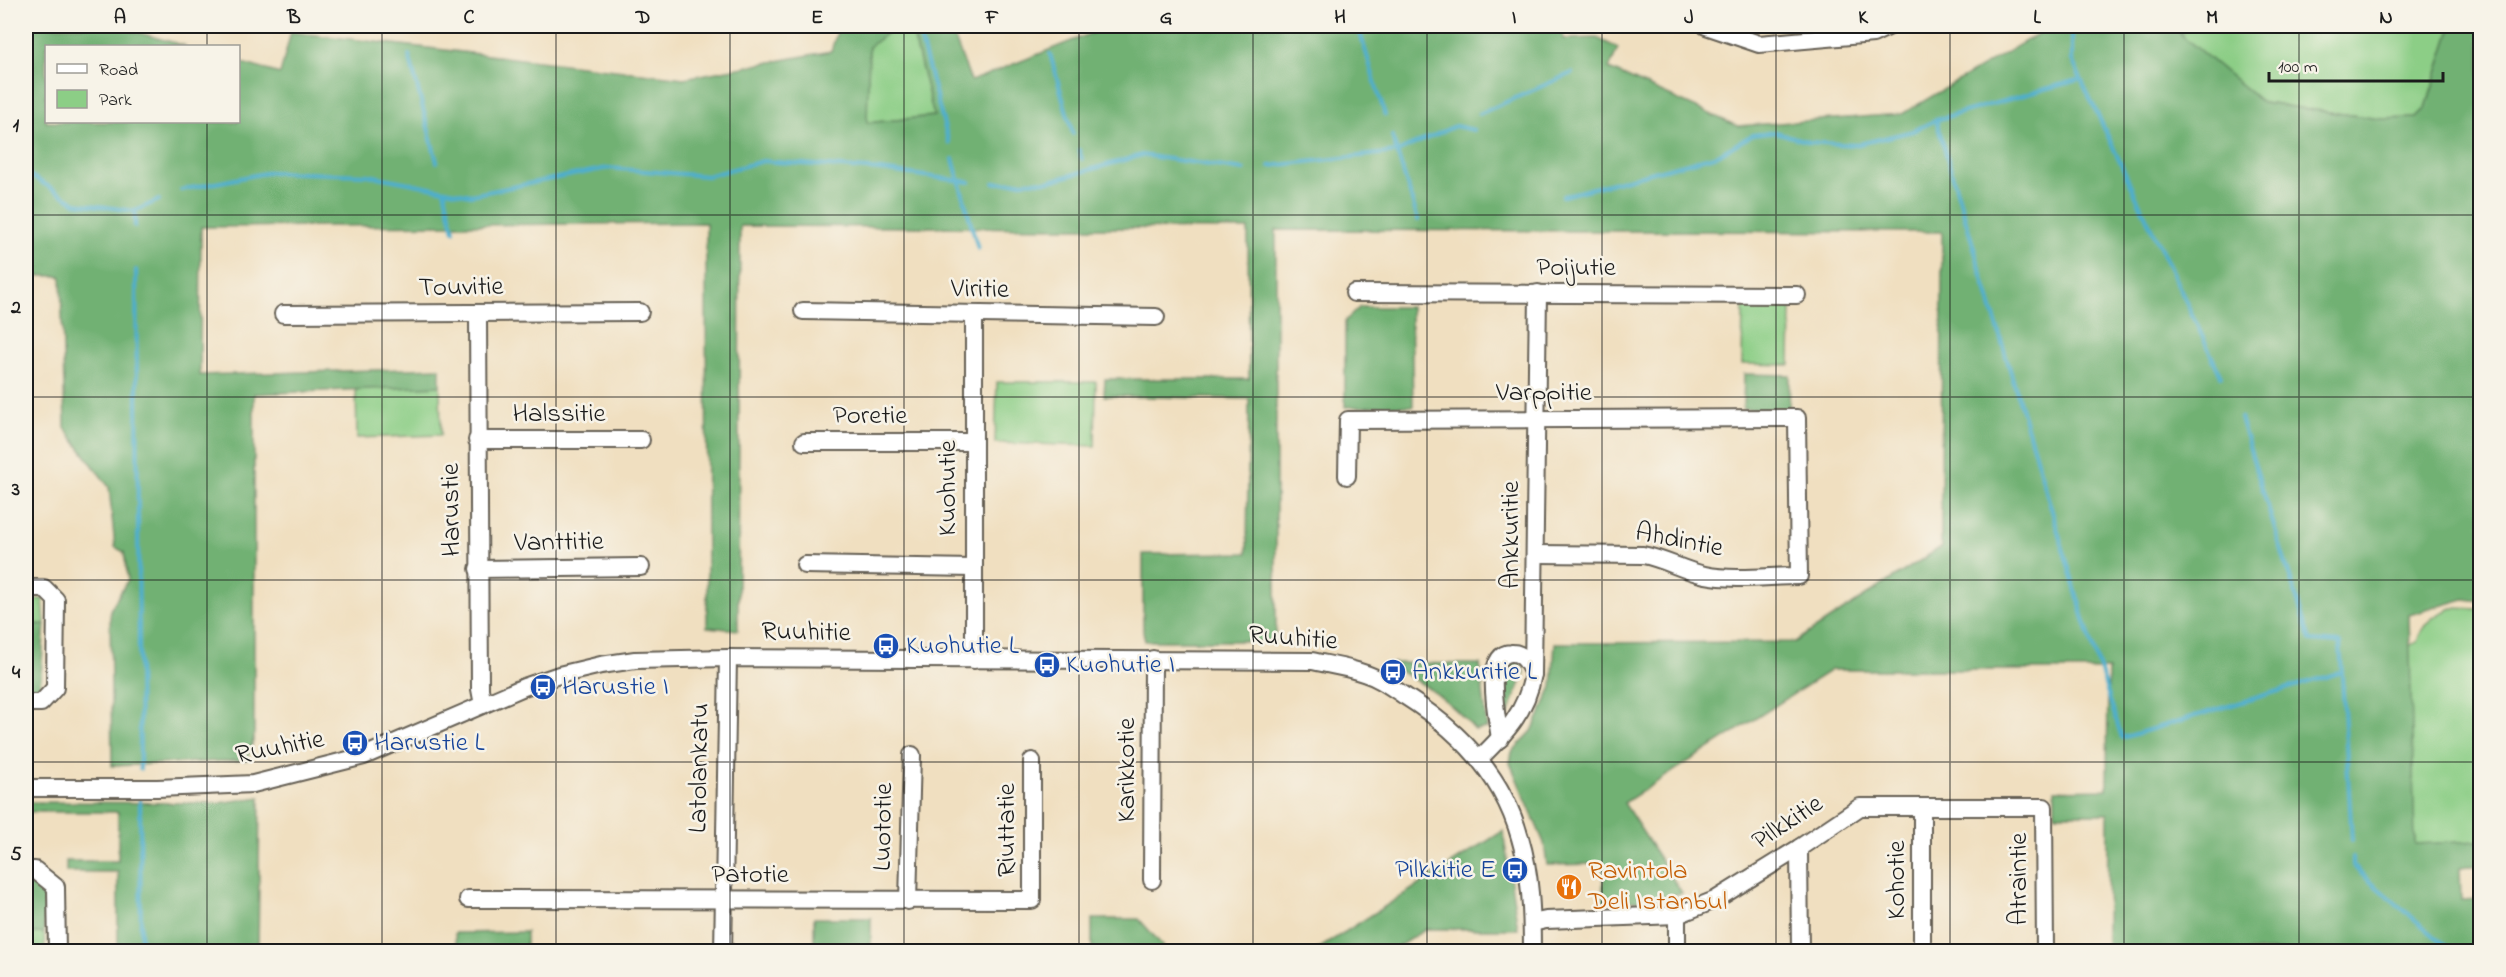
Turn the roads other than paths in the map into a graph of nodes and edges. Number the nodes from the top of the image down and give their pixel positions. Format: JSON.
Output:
{"nodes":[{"id":1,"x":1706,"y":26,"type":"edge"},
{"id":2,"x":1890,"y":26,"type":"edge"},
{"id":3,"x":1354,"y":293,"type":"dead end"},
{"id":4,"x":1538,"y":293,"type":"junction"},
{"id":5,"x":1797,"y":295,"type":"dead end"},
{"id":6,"x":803,"y":311,"type":"dead end"},
{"id":7,"x":640,"y":312,"type":"dead end"},
{"id":8,"x":283,"y":314,"type":"dead end"},
{"id":9,"x":478,"y":314,"type":"junction"},
{"id":10,"x":974,"y":316,"type":"junction"},
{"id":11,"x":1156,"y":317,"type":"dead end"},
{"id":12,"x":1797,"y":418,"type":"joint"},
{"id":13,"x":1537,"y":419,"type":"junction"},
{"id":14,"x":477,"y":440,"type":"junction"},
{"id":15,"x":641,"y":440,"type":"dead end"},
{"id":16,"x":804,"y":442,"type":"dead end"},
{"id":17,"x":973,"y":442,"type":"junction"},
{"id":18,"x":1347,"y":476,"type":"dead end"},
{"id":19,"x":1536,"y":554,"type":"junction"},
{"id":20,"x":805,"y":565,"type":"dead end"},
{"id":21,"x":641,"y":567,"type":"dead end"},
{"id":22,"x":973,"y":568,"type":"junction"},
{"id":23,"x":478,"y":569,"type":"junction"},
{"id":24,"x":26,"y":588,"type":"edge"},
{"id":25,"x":728,"y":658,"type":"junction"},
{"id":26,"x":1153,"y":659,"type":"junction"},
{"id":27,"x":974,"y":660,"type":"junction"},
{"id":28,"x":1533,"y":674,"type":"junction"},
{"id":29,"x":26,"y":703,"type":"edge"},
{"id":30,"x":483,"y":705,"type":"junction"},
{"id":31,"x":1500,"y":739,"type":"junction"},
{"id":32,"x":912,"y":755,"type":"dead end"},
{"id":33,"x":1479,"y":759,"type":"junction"},
{"id":34,"x":1032,"y":761,"type":"dead end"},
{"id":35,"x":26,"y":788,"type":"edge"},
{"id":36,"x":2044,"y":807,"type":"joint"},
{"id":37,"x":1922,"y":808,"type":"junction"},
{"id":38,"x":1799,"y":848,"type":"junction"},
{"id":39,"x":26,"y":870,"type":"edge"},
{"id":40,"x":1152,"y":880,"type":"dead end"},
{"id":41,"x":468,"y":899,"type":"dead end"},
{"id":42,"x":1032,"y":900,"type":"joint"},
{"id":43,"x":723,"y":901,"type":"junction"},
{"id":44,"x":908,"y":901,"type":"junction"},
{"id":45,"x":1677,"y":915,"type":"junction"},
{"id":46,"x":1532,"y":923,"type":"junction"},
{"id":47,"x":57,"y":951,"type":"edge"},
{"id":48,"x":723,"y":951,"type":"edge"},
{"id":49,"x":1532,"y":951,"type":"edge"},
{"id":50,"x":1677,"y":951,"type":"edge"},
{"id":51,"x":1800,"y":951,"type":"edge"},
{"id":52,"x":1922,"y":951,"type":"edge"},
{"id":53,"x":2045,"y":951,"type":"edge"}],
"edges":[{"from":1,"to":2,"type":"street"},
{"from":3,"to":4,"type":"street","name":"Poijutie"},
{"from":4,"to":5,"type":"street","name":"Poijutie"},
{"from":4,"to":13,"type":"street","name":"Ankkuritie"},
{"from":6,"to":10,"type":"street","name":"Viritie"},
{"from":7,"to":9,"type":"street","name":"Touvitie"},
{"from":8,"to":9,"type":"street","name":"Touvitie"},
{"from":9,"to":14,"type":"street","name":"Harustie"},
{"from":10,"to":11,"type":"street","name":"Viritie"},
{"from":10,"to":17,"type":"street","name":"Kuohutie"},
{"from":12,"to":13,"type":"street","name":"Varppitie"},
{"from":12,"to":19,"type":"street","name":"Ahdintie"},
{"from":13,"to":18,"type":"street","name":"Varppitie"},
{"from":13,"to":19,"type":"street","name":"Ankkuritie"},
{"from":14,"to":15,"type":"street","name":"Halssitie"},
{"from":14,"to":23,"type":"street","name":"Harustie"},
{"from":16,"to":17,"type":"street","name":"Poretie"},
{"from":17,"to":22,"type":"street","name":"Kuohutie"},
{"from":19,"to":28,"type":"street","name":"Ankkuritie"},
{"from":20,"to":22,"type":"street"},
{"from":21,"to":23,"type":"street","name":"Vanttitie"},
{"from":22,"to":27,"type":"street","name":"Kuohutie"},
{"from":23,"to":30,"type":"street","name":"Harustie"},
{"from":24,"to":29,"type":"street"},
{"from":25,"to":27,"type":"street","name":"Ruuhitie"},
{"from":25,"to":30,"type":"street","name":"Ruuhitie"},
{"from":25,"to":43,"type":"street","name":"Latolankatu"},
{"from":26,"to":27,"type":"street","name":"Ruuhitie"},
{"from":26,"to":33,"type":"street","name":"Ruuhitie"},
{"from":26,"to":40,"type":"street","name":"Karikkotie"},
{"from":28,"to":31,"type":"street","name":"Ankkuritie"},
{"from":28,"to":31,"type":"street"},
{"from":30,"to":35,"type":"street","name":"Ruuhitie"},
{"from":31,"to":33,"type":"street","name":"Ankkuritie"},
{"from":32,"to":44,"type":"street","name":"Luototie"},
{"from":33,"to":46,"type":"street","name":"Ruuhitie"},
{"from":34,"to":42,"type":"street","name":"Riuttatie"},
{"from":36,"to":37,"type":"street","name":"Pilkkitie"},
{"from":36,"to":53,"type":"street","name":"Atraintie"},
{"from":37,"to":38,"type":"street","name":"Pilkkitie"},
{"from":37,"to":52,"type":"street","name":"Kohotie"},
{"from":38,"to":45,"type":"street","name":"Pilkkitie"},
{"from":38,"to":51,"type":"street"},
{"from":39,"to":47,"type":"street"},
{"from":41,"to":43,"type":"street","name":"Patotie"},
{"from":42,"to":44,"type":"street","name":"Patotie"},
{"from":43,"to":44,"type":"street","name":"Patotie"},
{"from":43,"to":48,"type":"street","name":"Latolankatu"},
{"from":45,"to":46,"type":"street","name":"Pilkkitie"},
{"from":45,"to":50,"type":"street"},
{"from":46,"to":49,"type":"street","name":"Ruuhitie"}]}
